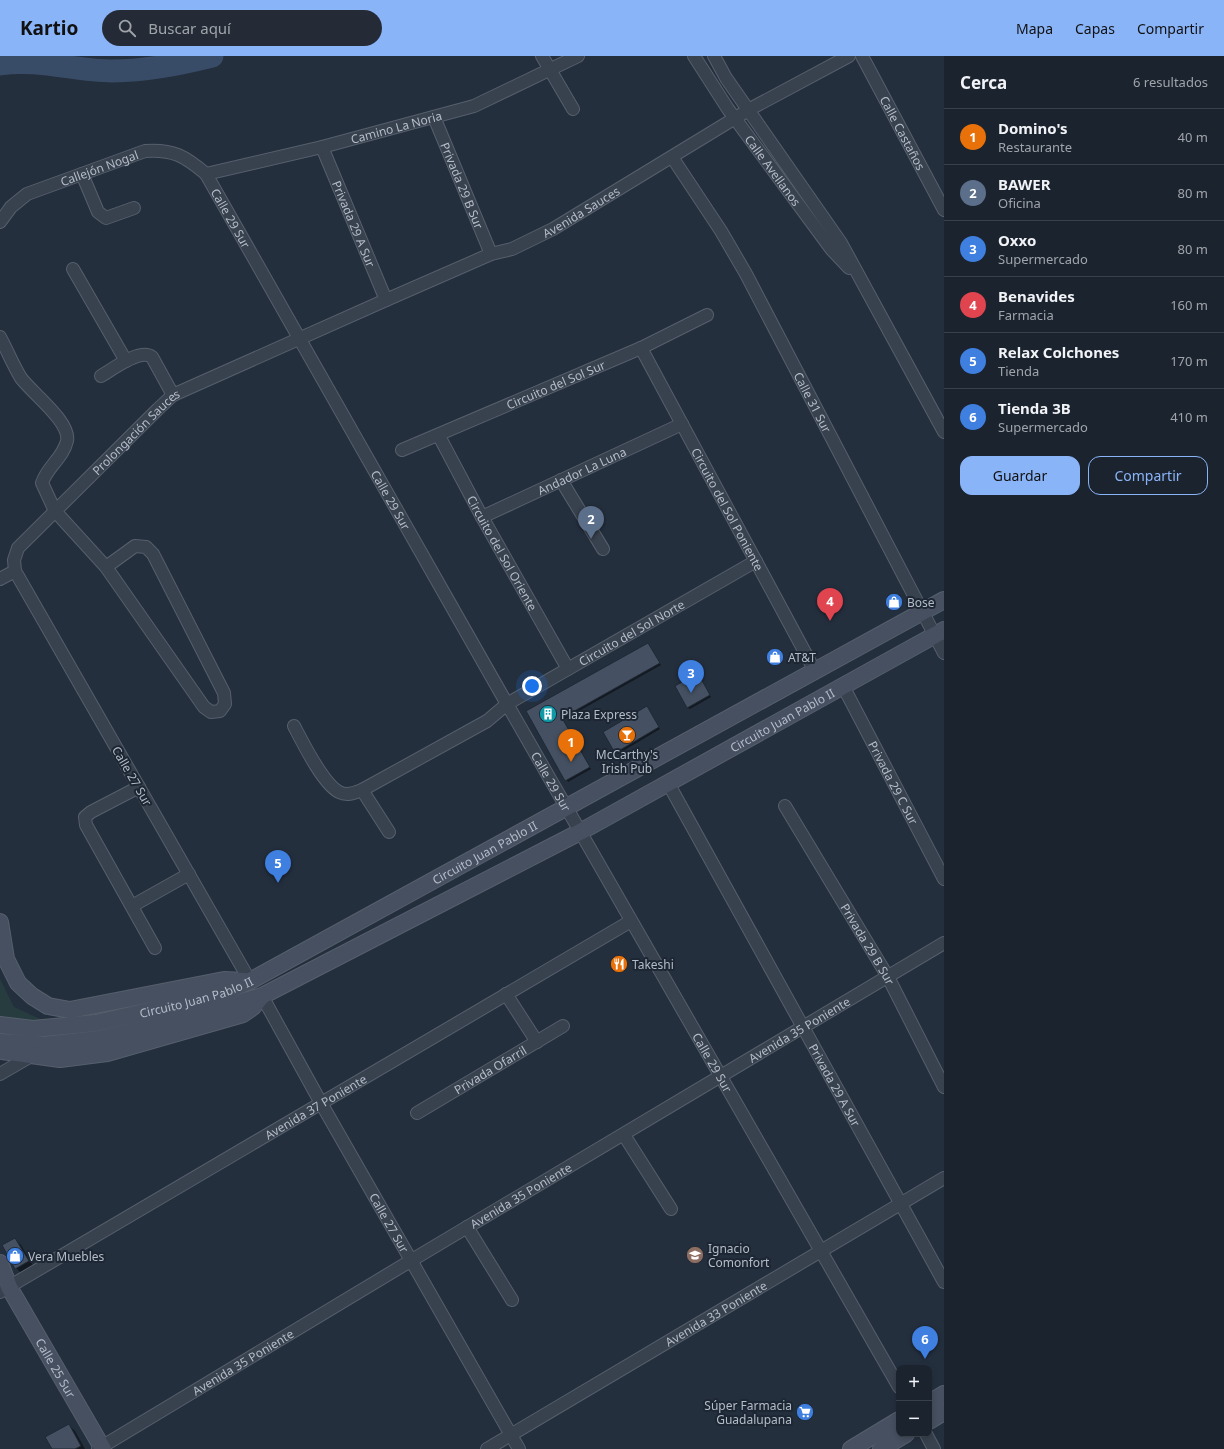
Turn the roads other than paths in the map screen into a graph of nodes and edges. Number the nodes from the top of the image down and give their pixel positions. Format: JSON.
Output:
{"nodes":[{"id":1,"x":542,"y":56,"type":"edge"},
{"id":2,"x":578,"y":56,"type":"edge"},
{"id":3,"x":694,"y":56,"type":"edge"},
{"id":4,"x":714,"y":56,"type":"edge"},
{"id":5,"x":849,"y":56,"type":"edge"},
{"id":6,"x":862,"y":56,"type":"edge"},
{"id":7,"x":550,"y":70,"type":"junction"},
{"id":8,"x":573,"y":109,"type":"dead end"},
{"id":9,"x":750,"y":109,"type":"junction"},
{"id":10,"x":434,"y":117,"type":"junction"},
{"id":11,"x":736,"y":118,"type":"junction"},
{"id":12,"x":322,"y":146,"type":"junction"},
{"id":13,"x":672,"y":156,"type":"junction"},
{"id":14,"x":206,"y":174,"type":"junction"},
{"id":15,"x":83,"y":177,"type":"junction"},
{"id":16,"x":134,"y":208,"type":"dead end"},
{"id":17,"x":944,"y":210,"type":"edge"},
{"id":18,"x":0,"y":222,"type":"edge"},
{"id":19,"x":491,"y":254,"type":"junction"},
{"id":20,"x":73,"y":269,"type":"dead end"},
{"id":21,"x":860,"y":279,"type":"junction"},
{"id":22,"x":386,"y":300,"type":"junction"},
{"id":23,"x":707,"y":315,"type":"dead end"},
{"id":24,"x":0,"y":337,"type":"edge"},
{"id":25,"x":299,"y":339,"type":"junction"},
{"id":26,"x":641,"y":348,"type":"junction"},
{"id":27,"x":126,"y":361,"type":"junction"},
{"id":28,"x":101,"y":376,"type":"dead end"},
{"id":29,"x":173,"y":395,"type":"junction"},
{"id":30,"x":682,"y":424,"type":"junction"},
{"id":31,"x":944,"y":432,"type":"edge"},
{"id":32,"x":439,"y":436,"type":"junction"},
{"id":33,"x":402,"y":450,"type":"dead end"},
{"id":34,"x":561,"y":480,"type":"junction"},
{"id":35,"x":55,"y":511,"type":"junction"},
{"id":36,"x":482,"y":517,"type":"junction"},
{"id":37,"x":603,"y":549,"type":"dead end"},
{"id":38,"x":756,"y":561,"type":"junction"},
{"id":39,"x":106,"y":567,"type":"junction"},
{"id":40,"x":15,"y":571,"type":"junction"},
{"id":41,"x":0,"y":579,"type":"edge"},
{"id":42,"x":944,"y":600,"type":"edge"},
{"id":43,"x":923,"y":612,"type":"junction"},
{"id":44,"x":940,"y":632,"type":"edge"},
{"id":45,"x":944,"y":653,"type":"edge"},
{"id":46,"x":568,"y":670,"type":"junction"},
{"id":47,"x":815,"y":671,"type":"junction"},
{"id":48,"x":843,"y":686,"type":"junction"},
{"id":49,"x":507,"y":704,"type":"junction"},
{"id":50,"x":294,"y":726,"type":"dead end"},
{"id":51,"x":668,"y":783,"type":"junction"},
{"id":52,"x":139,"y":787,"type":"junction"},
{"id":53,"x":362,"y":790,"type":"junction"},
{"id":54,"x":785,"y":806,"type":"dead end"},
{"id":55,"x":566,"y":808,"type":"junction"},
{"id":56,"x":389,"y":832,"type":"dead end"},
{"id":57,"x":580,"y":832,"type":"junction"},
{"id":58,"x":189,"y":874,"type":"junction"},
{"id":59,"x":944,"y":879,"type":"edge"},
{"id":60,"x":132,"y":906,"type":"junction"},
{"id":61,"x":631,"y":921,"type":"junction"},
{"id":62,"x":0,"y":922,"type":"edge"},
{"id":63,"x":944,"y":943,"type":"edge"},
{"id":64,"x":155,"y":948,"type":"dead end"},
{"id":65,"x":888,"y":977,"type":"junction"},
{"id":66,"x":250,"y":981,"type":"junction"},
{"id":67,"x":506,"y":994,"type":"junction"},
{"id":68,"x":262,"y":996,"type":"junction"},
{"id":69,"x":0,"y":1025,"type":"edge"},
{"id":70,"x":563,"y":1026,"type":"dead end"},
{"id":71,"x":804,"y":1028,"type":"junction"},
{"id":72,"x":0,"y":1042,"type":"edge"},
{"id":73,"x":537,"y":1042,"type":"junction"},
{"id":74,"x":0,"y":1051,"type":"edge"},
{"id":75,"x":31,"y":1056,"type":"junction"},
{"id":76,"x":0,"y":1074,"type":"edge"},
{"id":77,"x":721,"y":1077,"type":"junction"},
{"id":78,"x":944,"y":1087,"type":"edge"},
{"id":79,"x":321,"y":1103,"type":"junction"},
{"id":80,"x":417,"y":1113,"type":"dead end"},
{"id":81,"x":624,"y":1134,"type":"junction"},
{"id":82,"x":944,"y":1178,"type":"edge"},
{"id":83,"x":901,"y":1203,"type":"junction"},
{"id":84,"x":671,"y":1209,"type":"dead end"},
{"id":85,"x":467,"y":1227,"type":"junction"},
{"id":86,"x":821,"y":1251,"type":"junction"},
{"id":87,"x":412,"y":1260,"type":"junction"},
{"id":88,"x":0,"y":1263,"type":"edge"},
{"id":89,"x":0,"y":1272,"type":"edge"},
{"id":90,"x":944,"y":1282,"type":"edge"},
{"id":91,"x":3,"y":1285,"type":"edge"},
{"id":92,"x":512,"y":1300,"type":"dead end"},
{"id":93,"x":896,"y":1382,"type":"edge"},
{"id":94,"x":944,"y":1394,"type":"edge"},
{"id":95,"x":931,"y":1401,"type":"edge"},
{"id":96,"x":944,"y":1412,"type":"edge"},
{"id":97,"x":932,"y":1419,"type":"edge"},
{"id":98,"x":896,"y":1422,"type":"edge"},
{"id":99,"x":511,"y":1435,"type":"junction"},
{"id":100,"x":901,"y":1437,"type":"edge"},
{"id":101,"x":928,"y":1437,"type":"edge"},
{"id":102,"x":101,"y":1448,"type":"edge"},
{"id":103,"x":487,"y":1449,"type":"edge"},
{"id":104,"x":519,"y":1449,"type":"edge"},
{"id":105,"x":851,"y":1449,"type":"edge"},
{"id":106,"x":881,"y":1449,"type":"edge"},
{"id":107,"x":934,"y":1449,"type":"edge"}],
"edges":[{"from":1,"to":7,"type":"street"},
{"from":2,"to":7,"type":"street","name":"Camino La Noria"},
{"from":3,"to":11,"type":"street","name":"Calle Avellanos"},
{"from":4,"to":9,"type":"street","name":"Calle Avellanos"},
{"from":5,"to":9,"type":"street","name":"Avenida Sauces"},
{"from":6,"to":17,"type":"street","name":"Calle Castaños"},
{"from":7,"to":8,"type":"street"},
{"from":7,"to":10,"type":"street","name":"Camino La Noria"},
{"from":9,"to":11,"type":"street","name":"Avenida Sauces"},
{"from":9,"to":21,"type":"street","name":"Calle Avellanos"},
{"from":10,"to":12,"type":"street","name":"Camino La Noria"},
{"from":10,"to":19,"type":"street","name":"Privada 29 B Sur"},
{"from":11,"to":13,"type":"street","name":"Avenida Sauces"},
{"from":11,"to":21,"type":"street","name":"Calle Avellanos"},
{"from":12,"to":14,"type":"street","name":"Camino La Noria"},
{"from":12,"to":22,"type":"street","name":"Privada 29 A Sur"},
{"from":13,"to":19,"type":"street","name":"Avenida Sauces"},
{"from":13,"to":43,"type":"street","name":"Calle 31 Sur"},
{"from":14,"to":15,"type":"street","name":"Callejón Nogal"},
{"from":14,"to":25,"type":"street","name":"Calle 29 Sur"},
{"from":15,"to":16,"type":"street"},
{"from":15,"to":18,"type":"street","name":"Callejón Nogal"},
{"from":19,"to":22,"type":"street","name":"Avenida Sauces"},
{"from":20,"to":27,"type":"street"},
{"from":21,"to":31,"type":"street","name":"Calle Avellanos"},
{"from":22,"to":25,"type":"street","name":"Avenida Sauces"},
{"from":23,"to":26,"type":"street","name":"Circuito del Sol Sur"},
{"from":24,"to":35,"type":"street"},
{"from":25,"to":29,"type":"street","name":"Prolongación Sauces"},
{"from":25,"to":49,"type":"street","name":"Calle 29 Sur"},
{"from":26,"to":30,"type":"street","name":"Circuito del Sol Poniente"},
{"from":26,"to":32,"type":"street","name":"Circuito del Sol Sur"},
{"from":27,"to":28,"type":"street"},
{"from":27,"to":29,"type":"street"},
{"from":29,"to":35,"type":"street","name":"Prolongación Sauces"},
{"from":30,"to":34,"type":"street","name":"Andador La Luna"},
{"from":30,"to":38,"type":"street","name":"Circuito del Sol Poniente"},
{"from":32,"to":33,"type":"street","name":"Circuito del Sol Sur"},
{"from":32,"to":36,"type":"street","name":"Circuito del Sol Oriente"},
{"from":34,"to":36,"type":"street","name":"Andador La Luna"},
{"from":34,"to":37,"type":"street"},
{"from":35,"to":39,"type":"street"},
{"from":35,"to":40,"type":"street","name":"Prolongación Sauces"},
{"from":36,"to":46,"type":"street","name":"Circuito del Sol Oriente"},
{"from":38,"to":46,"type":"street","name":"Circuito del Sol Norte"},
{"from":38,"to":47,"type":"street","name":"Circuito del Sol Poniente"},
{"from":39,"to":39,"type":"street"},
{"from":40,"to":41,"type":"street"},
{"from":40,"to":52,"type":"street","name":"Calle 27 Sur"},
{"from":42,"to":43,"type":"main road","name":"Circuito Juan Pablo II"},
{"from":43,"to":44,"type":"street","name":"Calle 31 Sur"},
{"from":43,"to":47,"type":"main road","name":"Circuito Juan Pablo II"},
{"from":44,"to":45,"type":"street","name":"Calle 31 Sur"},
{"from":44,"to":48,"type":"main road","name":"Circuito Juan Pablo II"},
{"from":46,"to":49,"type":"street","name":"Circuito del Sol Norte"},
{"from":47,"to":55,"type":"main road","name":"Circuito Juan Pablo II"},
{"from":48,"to":51,"type":"main road","name":"Circuito Juan Pablo II"},
{"from":48,"to":59,"type":"street","name":"Privada 29 C Sur"},
{"from":49,"to":53,"type":"street","name":"Circuito del Sol Norte"},
{"from":49,"to":55,"type":"street","name":"Calle 29 Sur"},
{"from":50,"to":53,"type":"street","name":"Circuito del Sol Norte"},
{"from":51,"to":57,"type":"main road","name":"Circuito Juan Pablo II"},
{"from":51,"to":71,"type":"street","name":"Privada 29 A Sur"},
{"from":52,"to":58,"type":"street","name":"Calle 27 Sur"},
{"from":52,"to":60,"type":"street"},
{"from":53,"to":56,"type":"street"},
{"from":54,"to":65,"type":"street","name":"Privada 29 B Sur"},
{"from":55,"to":57,"type":"street","name":"Calle 29 Sur"},
{"from":55,"to":66,"type":"main road","name":"Circuito Juan Pablo II"},
{"from":57,"to":61,"type":"street","name":"Calle 29 Sur"},
{"from":57,"to":68,"type":"main road","name":"Circuito Juan Pablo II"},
{"from":58,"to":60,"type":"street"},
{"from":58,"to":66,"type":"street","name":"Calle 27 Sur"},
{"from":60,"to":64,"type":"street"},
{"from":61,"to":67,"type":"street","name":"Avenida 37 Poniente"},
{"from":61,"to":77,"type":"street","name":"Calle 29 Sur"},
{"from":62,"to":66,"type":"main road"},
{"from":63,"to":65,"type":"street","name":"Avenida 35 Poniente"},
{"from":65,"to":71,"type":"street","name":"Avenida 35 Poniente"},
{"from":65,"to":78,"type":"street","name":"Privada 29 B Sur"},
{"from":66,"to":69,"type":"main road","name":"Circuito Juan Pablo II"},
{"from":67,"to":73,"type":"street"},
{"from":67,"to":79,"type":"street","name":"Avenida 37 Poniente"},
{"from":68,"to":72,"type":"main road","name":"Circuito Juan Pablo II"},
{"from":68,"to":75,"type":"main road"},
{"from":68,"to":79,"type":"street","name":"Calle 27 Sur"},
{"from":70,"to":73,"type":"street","name":"Privada Ofarril"},
{"from":71,"to":77,"type":"street","name":"Avenida 35 Poniente"},
{"from":71,"to":83,"type":"street","name":"Privada 29 A Sur"},
{"from":73,"to":80,"type":"street","name":"Privada Ofarril"},
{"from":74,"to":75,"type":"main road"},
{"from":75,"to":76,"type":"street"},
{"from":77,"to":81,"type":"street","name":"Avenida 35 Poniente"},
{"from":77,"to":86,"type":"street","name":"Calle 29 Sur"},
{"from":79,"to":87,"type":"street","name":"Calle 27 Sur"},
{"from":79,"to":91,"type":"street","name":"Avenida 37 Poniente"},
{"from":81,"to":84,"type":"street"},
{"from":81,"to":85,"type":"street","name":"Avenida 35 Poniente"},
{"from":82,"to":83,"type":"street","name":"Avenida 33 Poniente"},
{"from":83,"to":86,"type":"street","name":"Avenida 33 Poniente"},
{"from":83,"to":90,"type":"street","name":"Privada 29 A Sur"},
{"from":85,"to":87,"type":"street","name":"Avenida 35 Poniente"},
{"from":85,"to":92,"type":"street"},
{"from":86,"to":93,"type":"street","name":"Calle 29 Sur"},
{"from":86,"to":99,"type":"street","name":"Avenida 33 Poniente"},
{"from":87,"to":99,"type":"street","name":"Calle 27 Sur"},
{"from":87,"to":102,"type":"street","name":"Avenida 35 Poniente"},
{"from":88,"to":91,"type":"main road","name":"Calle 25 Sur"},
{"from":89,"to":91,"type":"main road"},
{"from":91,"to":102,"type":"main road","name":"Calle 25 Sur"},
{"from":94,"to":95,"type":"main road"},
{"from":96,"to":97,"type":"main road"},
{"from":98,"to":105,"type":"main road"},
{"from":99,"to":103,"type":"street","name":"Avenida 33 Poniente"},
{"from":99,"to":104,"type":"street","name":"Calle 27 Sur"},
{"from":100,"to":106,"type":"main road"},
{"from":101,"to":107,"type":"street"}]}
